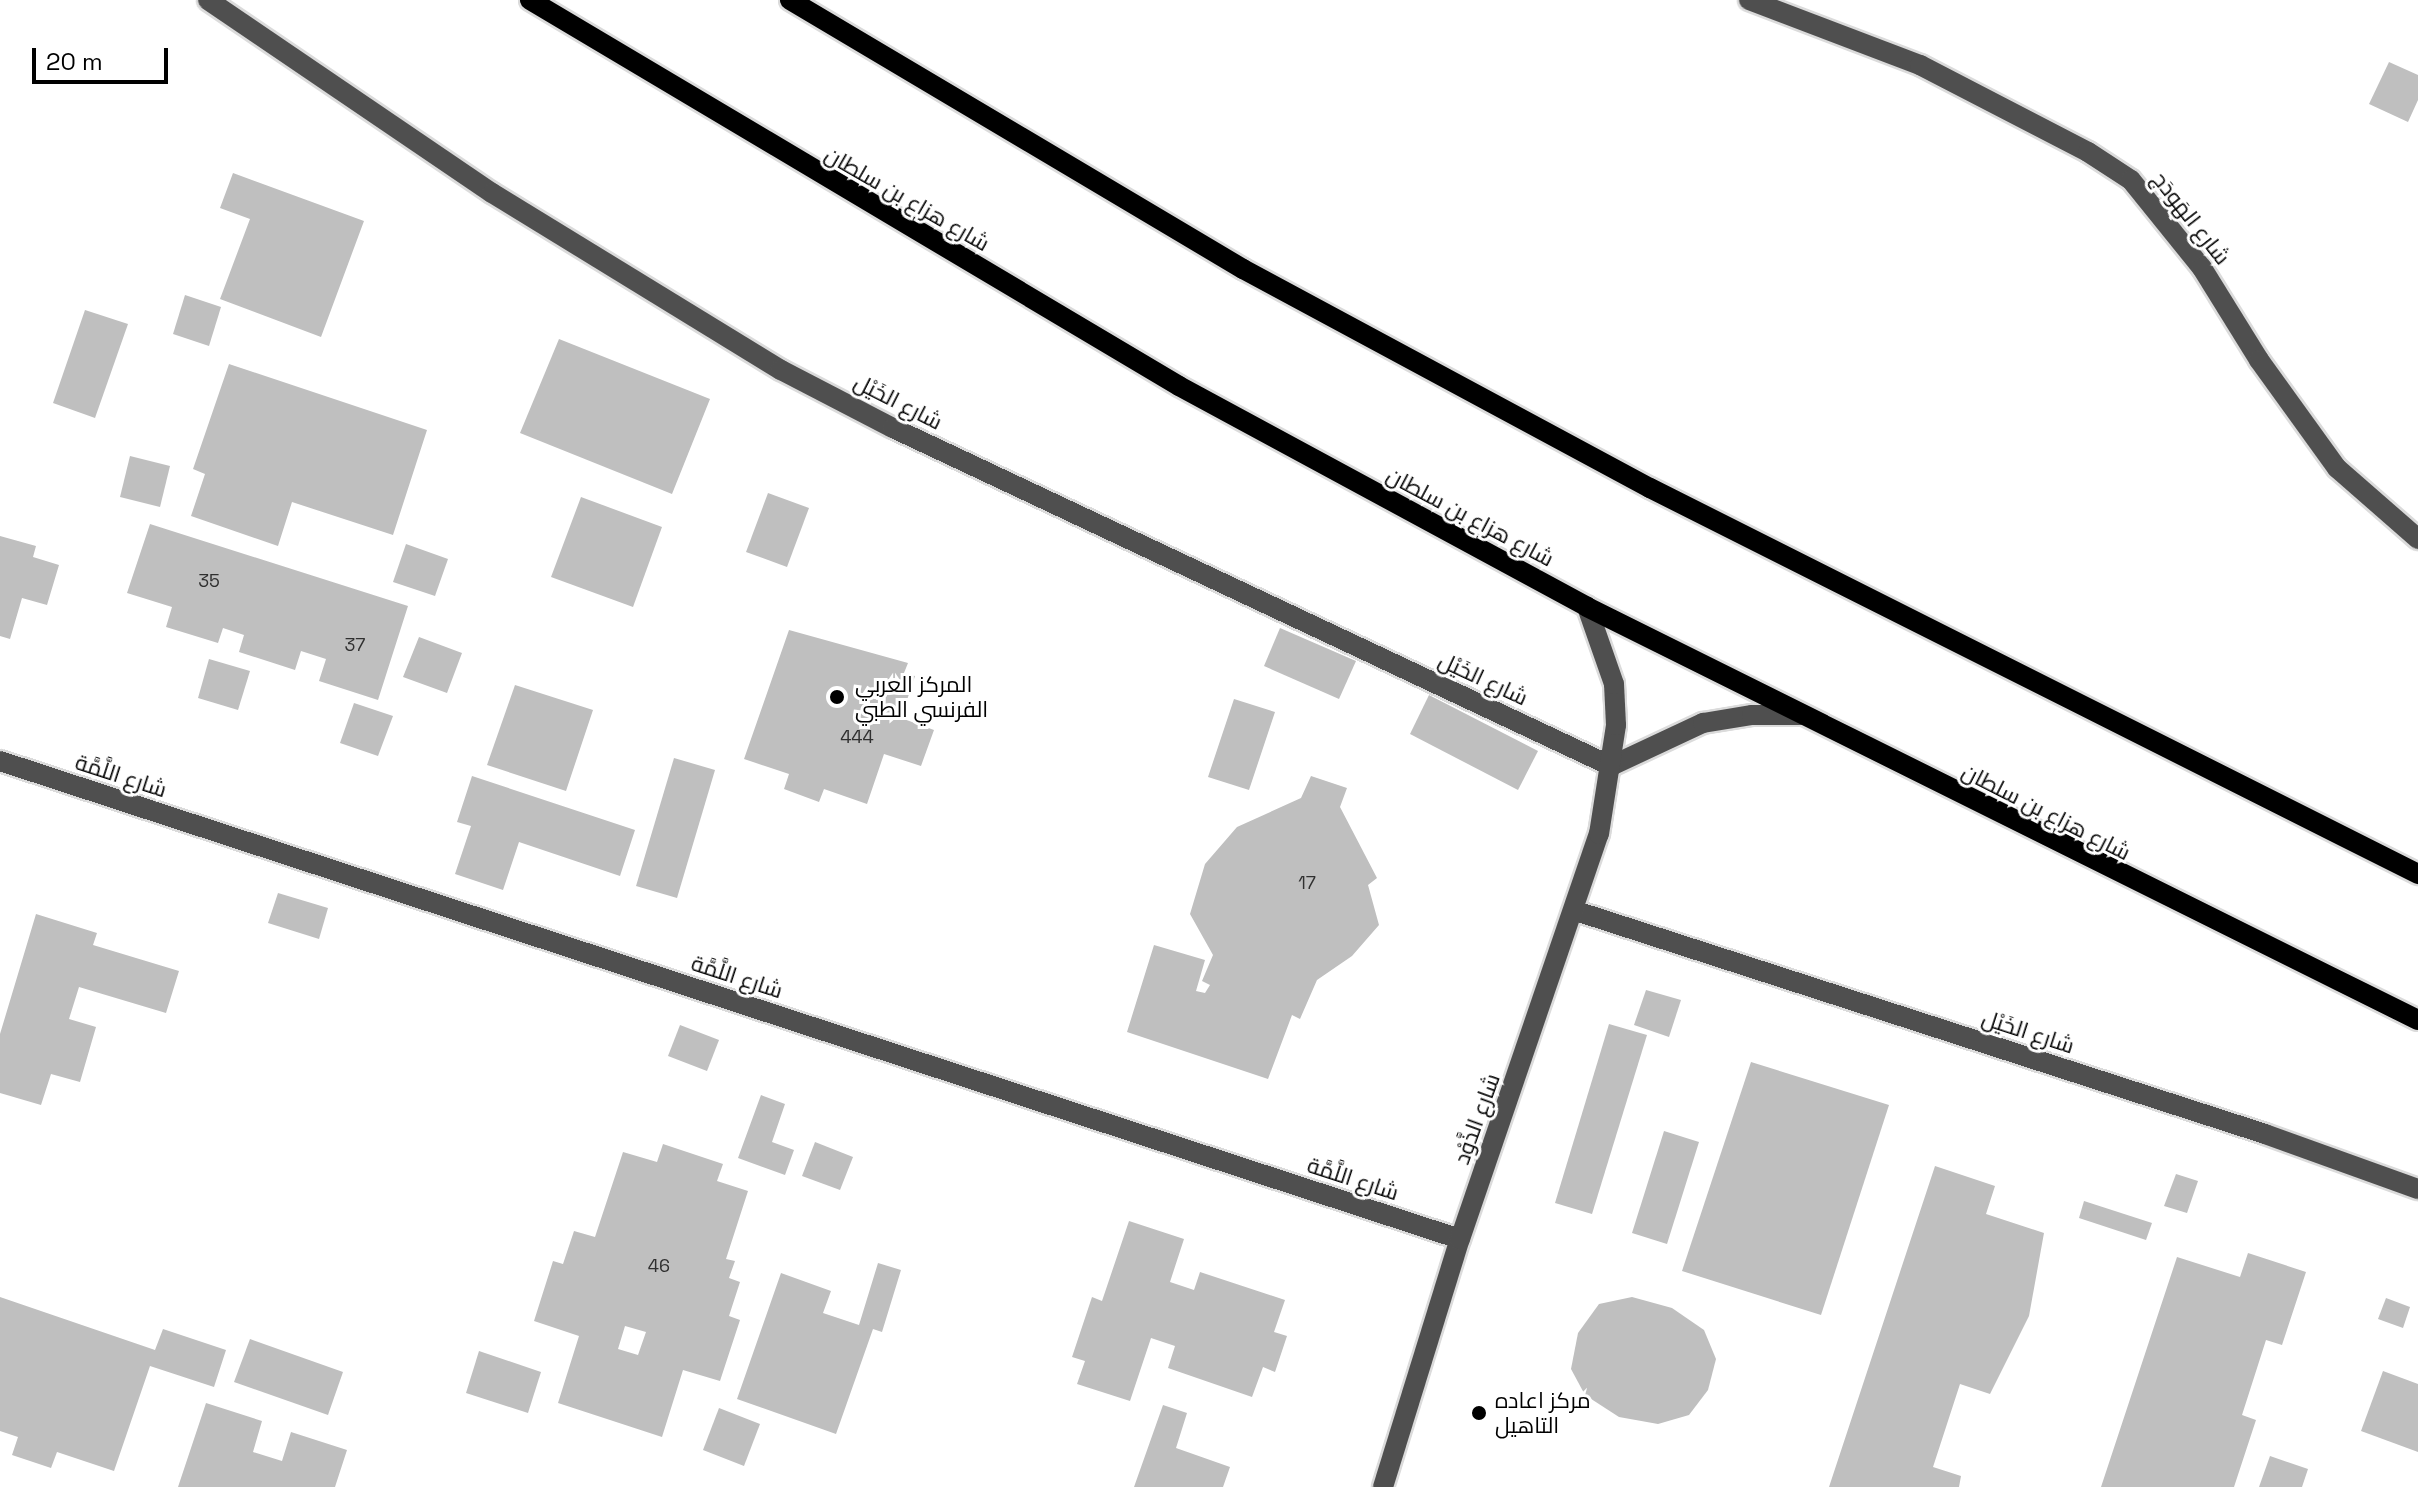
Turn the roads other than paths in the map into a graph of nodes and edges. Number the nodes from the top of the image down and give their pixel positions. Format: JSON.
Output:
{"nodes":[{"id":1,"x":208,"y":0,"type":"edge"},
{"id":2,"x":530,"y":0,"type":"edge"},
{"id":3,"x":790,"y":0,"type":"edge"},
{"id":4,"x":1749,"y":0,"type":"edge"},
{"id":5,"x":2418,"y":539,"type":"edge"},
{"id":6,"x":1587,"y":607,"type":"junction"},
{"id":7,"x":1801,"y":715,"type":"junction"},
{"id":8,"x":0,"y":761,"type":"edge"},
{"id":9,"x":1611,"y":766,"type":"junction"},
{"id":10,"x":2418,"y":874,"type":"edge"},
{"id":11,"x":1576,"y":911,"type":"junction"},
{"id":12,"x":2418,"y":1020,"type":"edge"},
{"id":13,"x":2418,"y":1189,"type":"edge"},
{"id":14,"x":1460,"y":1239,"type":"junction"},
{"id":15,"x":1383,"y":1487,"type":"edge"}],
"edges":[{"from":1,"to":9,"type":"street","name":"شارع الخَيْل"},
{"from":2,"to":6,"type":"main road","name":"شارع هزاع بن سلطان"},
{"from":3,"to":10,"type":"main road"},
{"from":4,"to":5,"type":"street","name":"شارع الهَودَج"},
{"from":6,"to":7,"type":"main road","name":"شارع هزاع بن سلطان"},
{"from":6,"to":9,"type":"street","name":"شارع الذَّوْد"},
{"from":7,"to":9,"type":"street"},
{"from":7,"to":12,"type":"main road","name":"شارع هزاع بن سلطان"},
{"from":8,"to":14,"type":"street","name":"شارع اللَّمَّة"},
{"from":9,"to":11,"type":"street","name":"شارع الذَّوْد"},
{"from":11,"to":13,"type":"street","name":"شارع الخَيْل"},
{"from":11,"to":14,"type":"street","name":"شارع الذَّوْد"},
{"from":14,"to":15,"type":"street","name":"شارع الذَّوْد"}]}
